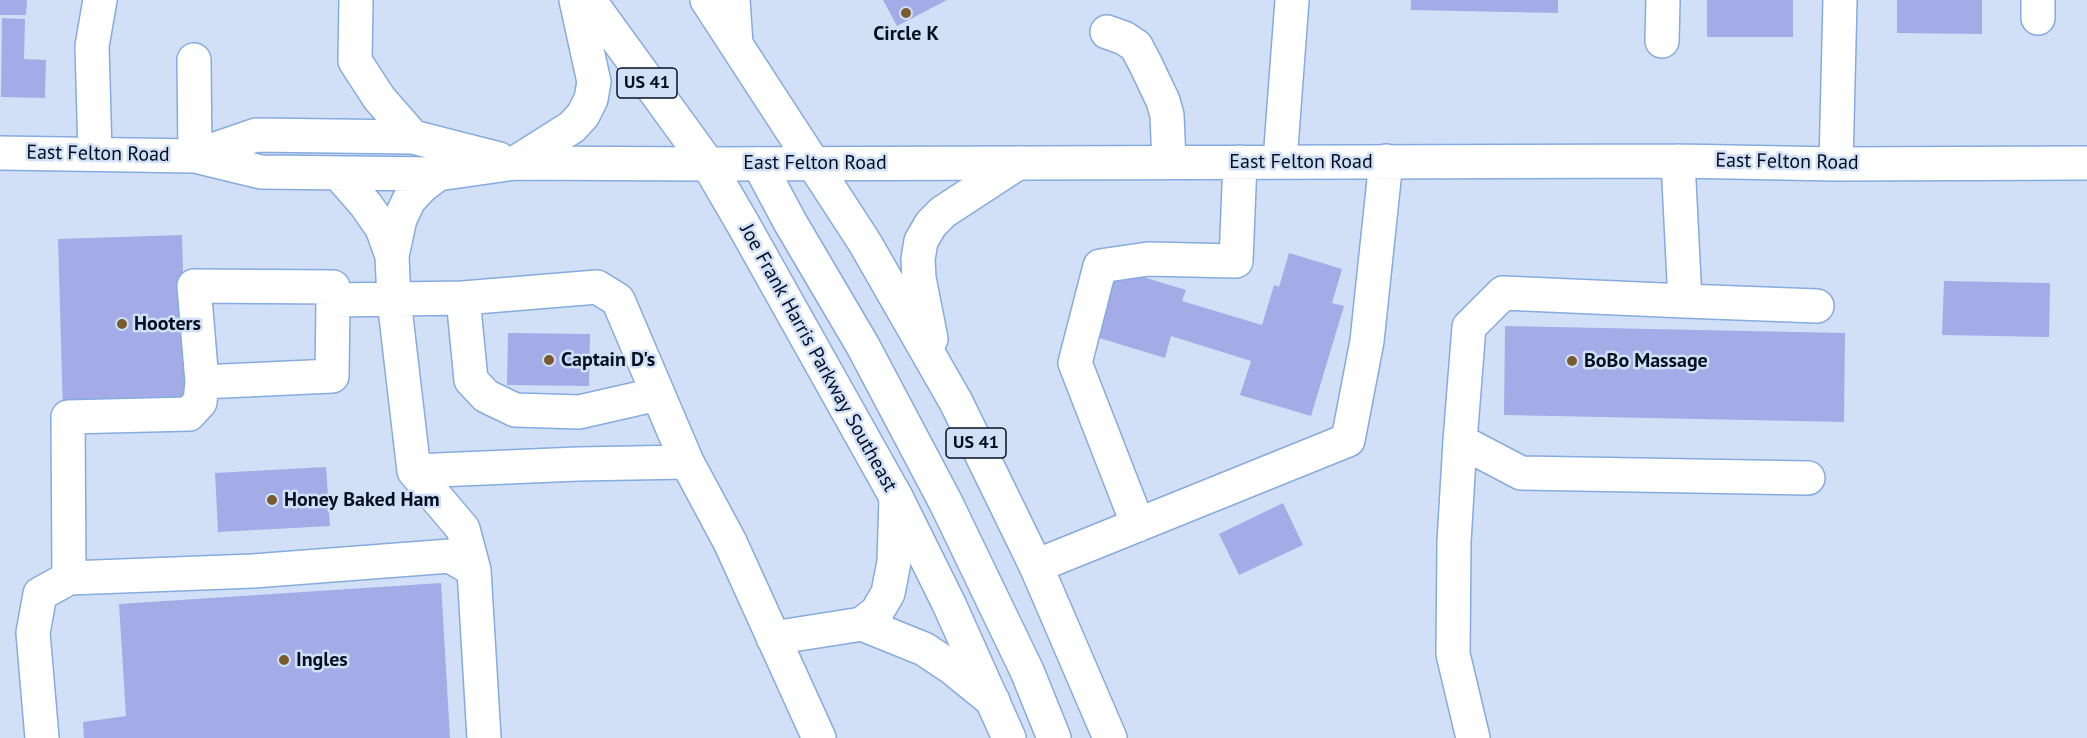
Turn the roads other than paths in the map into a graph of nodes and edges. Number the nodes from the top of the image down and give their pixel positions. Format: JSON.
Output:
{"nodes":[{"id":1,"x":100,"y":0,"type":"edge"},
{"id":2,"x":356,"y":0,"type":"edge"},
{"id":3,"x":576,"y":0,"type":"edge"},
{"id":4,"x":589,"y":0,"type":"edge"},
{"id":5,"x":707,"y":0,"type":"edge"},
{"id":6,"x":733,"y":0,"type":"edge"},
{"id":7,"x":1292,"y":0,"type":"edge"},
{"id":8,"x":1663,"y":0,"type":"edge"},
{"id":9,"x":1840,"y":0,"type":"edge"},
{"id":10,"x":1107,"y":32,"type":"dead end"},
{"id":11,"x":1662,"y":41,"type":"dead end"},
{"id":12,"x":736,"y":44,"type":"junction"},
{"id":13,"x":194,"y":60,"type":"dead end"},
{"id":14,"x":413,"y":137,"type":"junction"},
{"id":15,"x":0,"y":153,"type":"edge"},
{"id":16,"x":94,"y":154,"type":"junction"},
{"id":17,"x":195,"y":156,"type":"junction"},
{"id":18,"x":1280,"y":161,"type":"junction"},
{"id":19,"x":1386,"y":161,"type":"junction"},
{"id":20,"x":1678,"y":161,"type":"junction"},
{"id":21,"x":515,"y":162,"type":"junction"},
{"id":22,"x":814,"y":162,"type":"junction"},
{"id":23,"x":1017,"y":162,"type":"junction"},
{"id":24,"x":1169,"y":162,"type":"junction"},
{"id":25,"x":1240,"y":162,"type":"junction"},
{"id":26,"x":708,"y":164,"type":"junction"},
{"id":27,"x":759,"y":164,"type":"junction"},
{"id":28,"x":1836,"y":164,"type":"junction"},
{"id":29,"x":2087,"y":164,"type":"edge"},
{"id":30,"x":338,"y":173,"type":"junction"},
{"id":31,"x":438,"y":174,"type":"junction"},
{"id":32,"x":392,"y":256,"type":"junction"},
{"id":33,"x":463,"y":298,"type":"junction"},
{"id":34,"x":333,"y":300,"type":"junction"},
{"id":35,"x":394,"y":300,"type":"junction"},
{"id":36,"x":1685,"y":301,"type":"junction"},
{"id":37,"x":1817,"y":306,"type":"dead end"},
{"id":38,"x":938,"y":370,"type":"junction"},
{"id":39,"x":202,"y":382,"type":"junction"},
{"id":40,"x":658,"y":394,"type":"junction"},
{"id":41,"x":1460,"y":441,"type":"junction"},
{"id":42,"x":687,"y":462,"type":"junction"},
{"id":43,"x":414,"y":471,"type":"junction"},
{"id":44,"x":1808,"y":478,"type":"dead end"},
{"id":45,"x":896,"y":497,"type":"junction"},
{"id":46,"x":1138,"y":525,"type":"junction"},
{"id":47,"x":1036,"y":566,"type":"junction"},
{"id":48,"x":474,"y":570,"type":"junction"},
{"id":49,"x":69,"y":578,"type":"junction"},
{"id":50,"x":862,"y":624,"type":"junction"},
{"id":51,"x":773,"y":638,"type":"junction"},
{"id":52,"x":993,"y":701,"type":"junction"},
{"id":53,"x":42,"y":738,"type":"edge"},
{"id":54,"x":484,"y":738,"type":"edge"},
{"id":55,"x":819,"y":738,"type":"edge"},
{"id":56,"x":1009,"y":738,"type":"edge"},
{"id":57,"x":1054,"y":738,"type":"edge"},
{"id":58,"x":1110,"y":738,"type":"edge"},
{"id":59,"x":1473,"y":738,"type":"edge"}],
"edges":[{"from":1,"to":16,"type":"main road"},
{"from":2,"to":14,"type":"main road"},
{"from":3,"to":21,"type":"main road"},
{"from":4,"to":26,"type":"main road","name":"Joe Frank Harris Parkway Southeast","number":"US 41"},
{"from":5,"to":12,"type":"main road","number":"US 41"},
{"from":6,"to":12,"type":"main road"},
{"from":7,"to":18,"type":"main road"},
{"from":8,"to":11,"type":"main road"},
{"from":9,"to":28,"type":"main road"},
{"from":10,"to":24,"type":"main road"},
{"from":12,"to":22,"type":"main road","number":"US 41"},
{"from":13,"to":17,"type":"main road"},
{"from":14,"to":17,"type":"main road","name":"East Felton Road"},
{"from":14,"to":21,"type":"main road","name":"East Felton Road"},
{"from":15,"to":16,"type":"main road","name":"East Felton Road"},
{"from":16,"to":17,"type":"main road","name":"East Felton Road"},
{"from":17,"to":30,"type":"main road","name":"East Felton Road"},
{"from":18,"to":19,"type":"main road","name":"East Felton Road"},
{"from":18,"to":25,"type":"main road","name":"East Felton Road"},
{"from":19,"to":20,"type":"main road","name":"East Felton Road"},
{"from":19,"to":46,"type":"main road"},
{"from":20,"to":28,"type":"main road","name":"East Felton Road"},
{"from":20,"to":36,"type":"main road"},
{"from":21,"to":26,"type":"main road","name":"East Felton Road"},
{"from":21,"to":31,"type":"main road","name":"East Felton Road"},
{"from":22,"to":23,"type":"main road","name":"East Felton Road"},
{"from":22,"to":27,"type":"main road","name":"East Felton Road"},
{"from":22,"to":38,"type":"main road","number":"US 41"},
{"from":23,"to":24,"type":"main road","name":"East Felton Road"},
{"from":23,"to":38,"type":"main road"},
{"from":24,"to":25,"type":"main road","name":"East Felton Road"},
{"from":25,"to":46,"type":"main road"},
{"from":26,"to":27,"type":"main road","name":"East Felton Road"},
{"from":26,"to":45,"type":"main road","name":"Joe Frank Harris Parkway Southeast","number":"US 41"},
{"from":27,"to":57,"type":"main road"},
{"from":28,"to":29,"type":"main road","name":"East Felton Road"},
{"from":30,"to":31,"type":"main road","name":"East Felton Road"},
{"from":30,"to":32,"type":"main road"},
{"from":31,"to":32,"type":"main road"},
{"from":32,"to":35,"type":"main road"},
{"from":33,"to":35,"type":"main road"},
{"from":33,"to":40,"type":"main road"},
{"from":33,"to":40,"type":"main road"},
{"from":34,"to":35,"type":"main road"},
{"from":34,"to":39,"type":"main road"},
{"from":34,"to":39,"type":"main road"},
{"from":35,"to":43,"type":"main road"},
{"from":36,"to":37,"type":"main road"},
{"from":36,"to":41,"type":"main road"},
{"from":38,"to":47,"type":"main road","number":"US 41"},
{"from":39,"to":49,"type":"main road"},
{"from":40,"to":42,"type":"main road"},
{"from":41,"to":44,"type":"main road"},
{"from":41,"to":59,"type":"main road"},
{"from":42,"to":43,"type":"main road"},
{"from":42,"to":51,"type":"main road"},
{"from":43,"to":48,"type":"main road"},
{"from":45,"to":50,"type":"main road"},
{"from":45,"to":52,"type":"main road","name":"Joe Frank Harris Parkway Southeast","number":"US 41"},
{"from":46,"to":47,"type":"main road"},
{"from":47,"to":58,"type":"main road","number":"US 41"},
{"from":48,"to":49,"type":"main road"},
{"from":48,"to":54,"type":"main road"},
{"from":49,"to":53,"type":"main road"},
{"from":50,"to":51,"type":"main road"},
{"from":50,"to":52,"type":"main road"},
{"from":51,"to":55,"type":"main road"},
{"from":52,"to":56,"type":"main road","name":"Joe Frank Harris Parkway Southeast","number":"US 41"}]}
